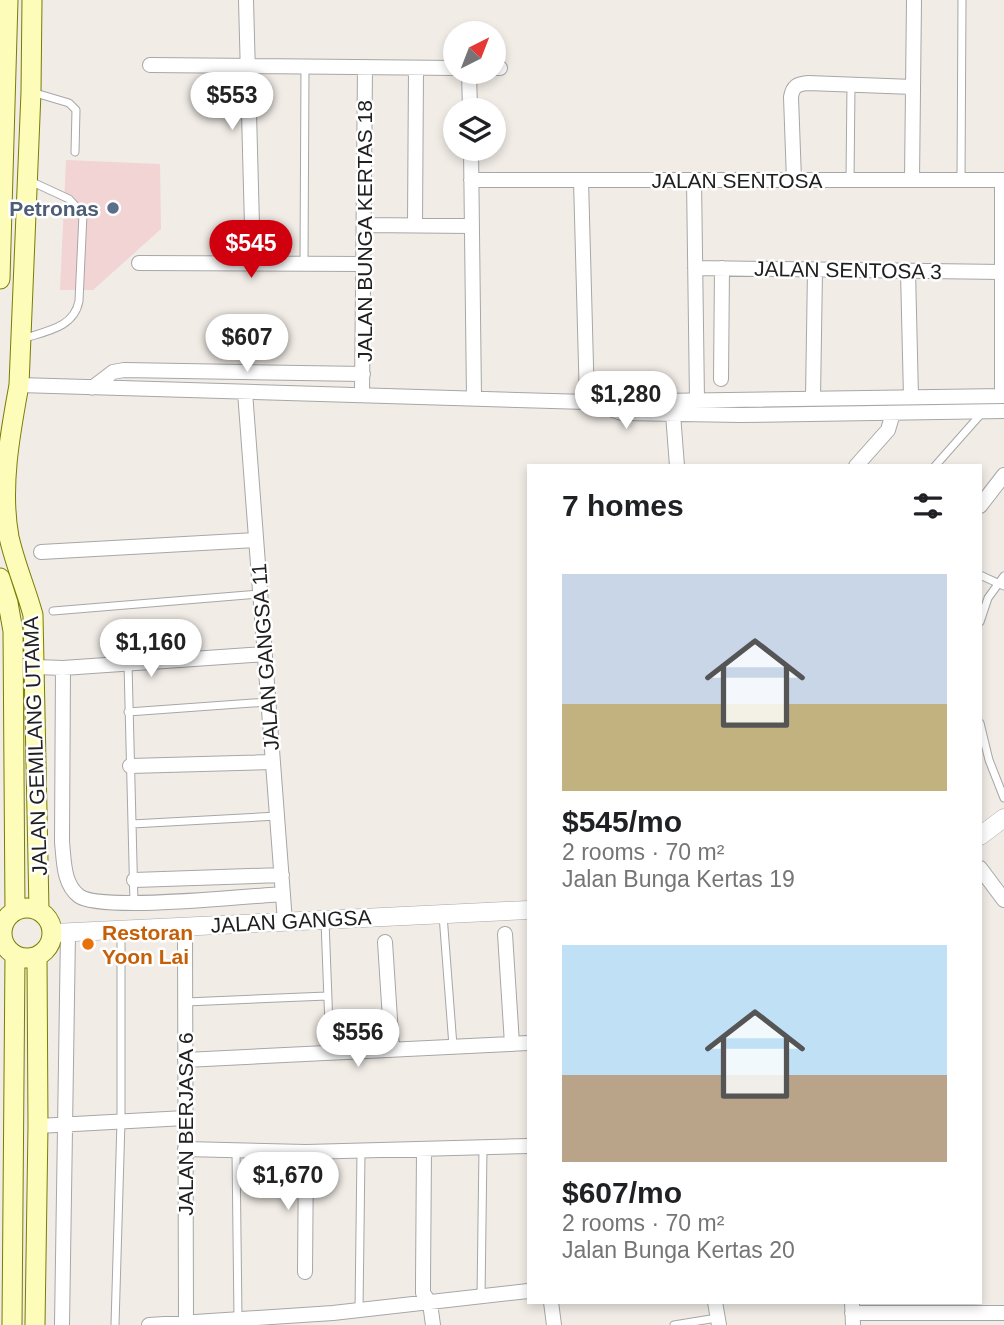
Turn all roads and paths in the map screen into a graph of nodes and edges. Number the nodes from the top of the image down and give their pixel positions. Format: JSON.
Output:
{"nodes":[{"id":1,"x":8,"y":0,"type":"edge"},
{"id":2,"x":32,"y":0,"type":"edge"},
{"id":3,"x":246,"y":0,"type":"edge"},
{"id":4,"x":914,"y":0,"type":"edge"},
{"id":5,"x":962,"y":0,"type":"edge"},
{"id":6,"x":150,"y":65,"type":"dead end"},
{"id":7,"x":248,"y":66,"type":"junction"},
{"id":8,"x":305,"y":67,"type":"junction"},
{"id":9,"x":365,"y":67,"type":"junction"},
{"id":10,"x":416,"y":68,"type":"junction"},
{"id":11,"x":443,"y":68,"type":"edge"},
{"id":12,"x":850,"y":85,"type":"junction"},
{"id":13,"x":913,"y":87,"type":"junction"},
{"id":14,"x":31,"y":92,"type":"junction"},
{"id":15,"x":75,"y":152,"type":"dead end"},
{"id":16,"x":471,"y":161,"type":"edge"},
{"id":17,"x":28,"y":179,"type":"junction"},
{"id":18,"x":471,"y":180,"type":"junction"},
{"id":19,"x":582,"y":180,"type":"junction"},
{"id":20,"x":694,"y":180,"type":"junction"},
{"id":21,"x":794,"y":180,"type":"junction"},
{"id":22,"x":850,"y":180,"type":"junction"},
{"id":23,"x":912,"y":180,"type":"junction"},
{"id":24,"x":961,"y":180,"type":"junction"},
{"id":25,"x":1003,"y":180,"type":"edge"},
{"id":26,"x":364,"y":225,"type":"junction"},
{"id":27,"x":415,"y":225,"type":"junction"},
{"id":28,"x":472,"y":226,"type":"junction"},
{"id":29,"x":139,"y":263,"type":"dead end"},
{"id":30,"x":253,"y":263,"type":"junction"},
{"id":31,"x":304,"y":263,"type":"junction"},
{"id":32,"x":363,"y":264,"type":"junction"},
{"id":33,"x":695,"y":268,"type":"junction"},
{"id":34,"x":722,"y":268,"type":"junction"},
{"id":35,"x":816,"y":270,"type":"junction"},
{"id":36,"x":908,"y":271,"type":"junction"},
{"id":37,"x":1002,"y":272,"type":"junction"},
{"id":38,"x":0,"y":279,"type":"edge"},
{"id":39,"x":21,"y":339,"type":"junction"},
{"id":40,"x":363,"y":373,"type":"junction"},
{"id":41,"x":721,"y":379,"type":"dead end"},
{"id":42,"x":19,"y":386,"type":"junction"},
{"id":43,"x":92,"y":388,"type":"junction"},
{"id":44,"x":245,"y":392,"type":"junction"},
{"id":45,"x":362,"y":395,"type":"junction"},
{"id":46,"x":911,"y":397,"type":"junction"},
{"id":47,"x":474,"y":398,"type":"junction"},
{"id":48,"x":813,"y":398,"type":"junction"},
{"id":49,"x":696,"y":400,"type":"junction"},
{"id":50,"x":587,"y":401,"type":"junction"},
{"id":51,"x":1003,"y":401,"type":"edge"},
{"id":52,"x":983,"y":411,"type":"junction"},
{"id":53,"x":893,"y":413,"type":"junction"},
{"id":54,"x":673,"y":414,"type":"junction"},
{"id":55,"x":677,"y":464,"type":"edge"},
{"id":56,"x":858,"y":464,"type":"edge"},
{"id":57,"x":937,"y":464,"type":"edge"},
{"id":58,"x":1004,"y":475,"type":"edge"},
{"id":59,"x":982,"y":503,"type":"edge"},
{"id":60,"x":256,"y":540,"type":"junction"},
{"id":61,"x":41,"y":552,"type":"dead end"},
{"id":62,"x":982,"y":576,"type":"edge"},
{"id":63,"x":1004,"y":576,"type":"edge"},
{"id":64,"x":0,"y":578,"type":"edge"},
{"id":65,"x":1001,"y":585,"type":"edge"},
{"id":66,"x":260,"y":594,"type":"junction"},
{"id":67,"x":52,"y":611,"type":"dead end"},
{"id":68,"x":982,"y":616,"type":"edge"},
{"id":69,"x":265,"y":654,"type":"junction"},
{"id":70,"x":128,"y":663,"type":"junction"},
{"id":71,"x":36,"y":667,"type":"junction"},
{"id":72,"x":63,"y":668,"type":"junction"},
{"id":73,"x":268,"y":702,"type":"junction"},
{"id":74,"x":128,"y":712,"type":"junction"},
{"id":75,"x":982,"y":731,"type":"edge"},
{"id":76,"x":273,"y":762,"type":"junction"},
{"id":77,"x":130,"y":766,"type":"junction"},
{"id":78,"x":1004,"y":798,"type":"edge"},
{"id":79,"x":277,"y":816,"type":"junction"},
{"id":80,"x":62,"y":818,"type":"junction"},
{"id":81,"x":1004,"y":818,"type":"edge"},
{"id":82,"x":132,"y":824,"type":"junction"},
{"id":83,"x":982,"y":834,"type":"edge"},
{"id":84,"x":38,"y":845,"type":"junction"},
{"id":85,"x":982,"y":871,"type":"edge"},
{"id":86,"x":282,"y":875,"type":"junction"},
{"id":87,"x":134,"y":880,"type":"junction"},
{"id":88,"x":283,"y":894,"type":"junction"},
{"id":89,"x":1004,"y":900,"type":"edge"},
{"id":90,"x":134,"y":903,"type":"junction"},
{"id":91,"x":39,"y":910,"type":"junction"},
{"id":92,"x":527,"y":910,"type":"edge"},
{"id":93,"x":15,"y":911,"type":"junction"},
{"id":94,"x":443,"y":914,"type":"junction"},
{"id":95,"x":325,"y":920,"type":"junction"},
{"id":96,"x":285,"y":922,"type":"junction"},
{"id":97,"x":185,"y":927,"type":"junction"},
{"id":98,"x":121,"y":930,"type":"junction"},
{"id":99,"x":60,"y":933,"type":"junction"},
{"id":100,"x":505,"y":934,"type":"dead end"},
{"id":101,"x":1,"y":938,"type":"edge"},
{"id":102,"x":385,"y":942,"type":"dead end"},
{"id":103,"x":15,"y":955,"type":"junction"},
{"id":104,"x":37,"y":956,"type":"junction"},
{"id":105,"x":327,"y":996,"type":"junction"},
{"id":106,"x":185,"y":1002,"type":"junction"},
{"id":107,"x":527,"y":1043,"type":"edge"},
{"id":108,"x":512,"y":1044,"type":"junction"},
{"id":109,"x":453,"y":1047,"type":"junction"},
{"id":110,"x":392,"y":1050,"type":"junction"},
{"id":111,"x":330,"y":1053,"type":"junction"},
{"id":112,"x":185,"y":1060,"type":"junction"},
{"id":113,"x":185,"y":1118,"type":"junction"},
{"id":114,"x":121,"y":1122,"type":"junction"},
{"id":115,"x":64,"y":1124,"type":"junction"},
{"id":116,"x":38,"y":1126,"type":"junction"},
{"id":117,"x":527,"y":1146,"type":"edge"},
{"id":118,"x":483,"y":1147,"type":"junction"},
{"id":119,"x":186,"y":1149,"type":"junction"},
{"id":120,"x":424,"y":1150,"type":"junction"},
{"id":121,"x":236,"y":1151,"type":"junction"},
{"id":122,"x":361,"y":1152,"type":"junction"},
{"id":123,"x":306,"y":1153,"type":"junction"},
{"id":124,"x":305,"y":1272,"type":"dead end"},
{"id":125,"x":527,"y":1291,"type":"edge"},
{"id":126,"x":481,"y":1297,"type":"junction"},
{"id":127,"x":430,"y":1303,"type":"junction"},
{"id":128,"x":551,"y":1304,"type":"edge"},
{"id":129,"x":715,"y":1304,"type":"edge"},
{"id":130,"x":359,"y":1310,"type":"junction"},
{"id":131,"x":1004,"y":1313,"type":"edge"},
{"id":132,"x":853,"y":1316,"type":"edge"},
{"id":133,"x":238,"y":1319,"type":"junction"},
{"id":134,"x":342,"y":1319,"type":"edge"},
{"id":135,"x":186,"y":1322,"type":"junction"},
{"id":136,"x":718,"y":1322,"type":"edge"},
{"id":137,"x":12,"y":1325,"type":"edge"},
{"id":138,"x":35,"y":1325,"type":"edge"},
{"id":139,"x":62,"y":1325,"type":"edge"},
{"id":140,"x":116,"y":1325,"type":"edge"},
{"id":141,"x":149,"y":1325,"type":"edge"},
{"id":142,"x":433,"y":1325,"type":"edge"},
{"id":143,"x":554,"y":1325,"type":"edge"},
{"id":144,"x":674,"y":1325,"type":"edge"}],
"edges":[{"from":1,"to":38,"type":"main road"},
{"from":2,"to":14,"type":"main road","name":"JALAN GEMILANG UTAMA"},
{"from":3,"to":7,"type":"street"},
{"from":4,"to":13,"type":"street"},
{"from":5,"to":24,"type":"lane"},
{"from":6,"to":7,"type":"street"},
{"from":7,"to":8,"type":"street"},
{"from":7,"to":30,"type":"street"},
{"from":8,"to":9,"type":"street"},
{"from":8,"to":31,"type":"lane"},
{"from":9,"to":10,"type":"street"},
{"from":9,"to":26,"type":"street","name":"JALAN BUNGA KERTAS 18"},
{"from":10,"to":11,"type":"street"},
{"from":10,"to":27,"type":"street"},
{"from":12,"to":13,"type":"street"},
{"from":12,"to":21,"type":"street"},
{"from":12,"to":22,"type":"lane"},
{"from":13,"to":23,"type":"street"},
{"from":14,"to":15,"type":"lane"},
{"from":14,"to":17,"type":"main road","name":"JALAN GEMILANG UTAMA"},
{"from":16,"to":18,"type":"street"},
{"from":17,"to":39,"type":"main road","name":"JALAN GEMILANG UTAMA"},
{"from":17,"to":39,"type":"lane"},
{"from":18,"to":19,"type":"street","name":"JALAN SENTOSA"},
{"from":18,"to":28,"type":"street"},
{"from":19,"to":20,"type":"street","name":"JALAN SENTOSA"},
{"from":19,"to":50,"type":"street"},
{"from":20,"to":21,"type":"street","name":"JALAN SENTOSA"},
{"from":20,"to":33,"type":"street"},
{"from":21,"to":22,"type":"street","name":"JALAN SENTOSA"},
{"from":22,"to":23,"type":"street","name":"JALAN SENTOSA"},
{"from":23,"to":24,"type":"street","name":"JALAN SENTOSA"},
{"from":24,"to":25,"type":"street","name":"JALAN SENTOSA"},
{"from":25,"to":37,"type":"street"},
{"from":26,"to":27,"type":"street"},
{"from":26,"to":32,"type":"street","name":"JALAN BUNGA KERTAS 18"},
{"from":27,"to":28,"type":"street"},
{"from":28,"to":47,"type":"street"},
{"from":29,"to":30,"type":"street"},
{"from":30,"to":31,"type":"street"},
{"from":31,"to":32,"type":"street"},
{"from":32,"to":40,"type":"street","name":"JALAN BUNGA KERTAS 18"},
{"from":33,"to":34,"type":"street","name":"JALAN SENTOSA 3"},
{"from":33,"to":49,"type":"street"},
{"from":34,"to":35,"type":"street","name":"JALAN SENTOSA 3"},
{"from":34,"to":41,"type":"street"},
{"from":35,"to":36,"type":"street","name":"JALAN SENTOSA 3"},
{"from":35,"to":48,"type":"street"},
{"from":36,"to":37,"type":"street","name":"JALAN SENTOSA 3"},
{"from":36,"to":46,"type":"street"},
{"from":37,"to":51,"type":"street"},
{"from":39,"to":42,"type":"main road","name":"JALAN GEMILANG UTAMA"},
{"from":40,"to":43,"type":"street"},
{"from":40,"to":45,"type":"street","name":"JALAN BUNGA KERTAS 18"},
{"from":42,"to":43,"type":"street"},
{"from":42,"to":71,"type":"main road","name":"JALAN GEMILANG UTAMA"},
{"from":43,"to":44,"type":"street"},
{"from":44,"to":45,"type":"street"},
{"from":44,"to":60,"type":"street","name":"JALAN GANGSA 11"},
{"from":45,"to":47,"type":"street"},
{"from":46,"to":48,"type":"street"},
{"from":46,"to":51,"type":"street"},
{"from":47,"to":50,"type":"street"},
{"from":48,"to":49,"type":"street"},
{"from":49,"to":50,"type":"street"},
{"from":50,"to":54,"type":"street"},
{"from":51,"to":52,"type":"street"},
{"from":52,"to":53,"type":"street"},
{"from":52,"to":57,"type":"lane"},
{"from":53,"to":54,"type":"street"},
{"from":53,"to":56,"type":"street"},
{"from":54,"to":55,"type":"street"},
{"from":58,"to":59,"type":"street"},
{"from":60,"to":61,"type":"street"},
{"from":60,"to":66,"type":"street","name":"JALAN GANGSA 11"},
{"from":62,"to":65,"type":"lane"},
{"from":63,"to":65,"type":"lane"},
{"from":64,"to":93,"type":"main road","name":"JALAN GEMILANG UTAMA"},
{"from":65,"to":68,"type":"lane"},
{"from":66,"to":67,"type":"lane"},
{"from":66,"to":69,"type":"street","name":"JALAN GANGSA 11"},
{"from":69,"to":70,"type":"street"},
{"from":69,"to":73,"type":"street","name":"JALAN GANGSA 11"},
{"from":70,"to":72,"type":"street"},
{"from":70,"to":74,"type":"lane"},
{"from":71,"to":72,"type":"street"},
{"from":71,"to":84,"type":"main road","name":"JALAN GEMILANG UTAMA"},
{"from":72,"to":80,"type":"street"},
{"from":73,"to":74,"type":"lane"},
{"from":73,"to":76,"type":"street","name":"JALAN GANGSA 11"},
{"from":74,"to":77,"type":"lane"},
{"from":75,"to":78,"type":"lane"},
{"from":76,"to":77,"type":"street"},
{"from":76,"to":79,"type":"street","name":"JALAN GANGSA 11"},
{"from":77,"to":82,"type":"lane"},
{"from":79,"to":82,"type":"lane"},
{"from":79,"to":86,"type":"street","name":"JALAN GANGSA 11"},
{"from":80,"to":84,"type":"street"},
{"from":80,"to":90,"type":"street"},
{"from":81,"to":83,"type":"street"},
{"from":82,"to":87,"type":"lane"},
{"from":84,"to":91,"type":"main road","name":"JALAN GEMILANG UTAMA"},
{"from":85,"to":89,"type":"street"},
{"from":86,"to":87,"type":"street"},
{"from":86,"to":88,"type":"street","name":"JALAN GANGSA 11"},
{"from":87,"to":90,"type":"lane"},
{"from":88,"to":90,"type":"street"},
{"from":88,"to":96,"type":"street","name":"JALAN GANGSA 11"},
{"from":91,"to":93,"type":"main road"},
{"from":91,"to":99,"type":"main road"},
{"from":92,"to":94,"type":"street","name":"JALAN GANGSA"},
{"from":93,"to":101,"type":"main road"},
{"from":94,"to":95,"type":"street","name":"JALAN GANGSA"},
{"from":94,"to":109,"type":"lane"},
{"from":95,"to":96,"type":"street","name":"JALAN GANGSA"},
{"from":95,"to":105,"type":"lane"},
{"from":96,"to":97,"type":"street","name":"JALAN GANGSA"},
{"from":97,"to":98,"type":"street","name":"JALAN GANGSA"},
{"from":97,"to":106,"type":"street","name":"JALAN BERJASA 6"},
{"from":98,"to":99,"type":"street","name":"JALAN GANGSA"},
{"from":98,"to":114,"type":"lane"},
{"from":99,"to":104,"type":"main road"},
{"from":99,"to":115,"type":"street"},
{"from":100,"to":108,"type":"street"},
{"from":101,"to":103,"type":"main road"},
{"from":102,"to":110,"type":"street"},
{"from":103,"to":104,"type":"main road"},
{"from":103,"to":137,"type":"main road"},
{"from":104,"to":116,"type":"main road"},
{"from":105,"to":106,"type":"lane"},
{"from":105,"to":111,"type":"lane"},
{"from":106,"to":112,"type":"street","name":"JALAN BERJASA 6"},
{"from":107,"to":108,"type":"street"},
{"from":108,"to":109,"type":"street"},
{"from":109,"to":110,"type":"street"},
{"from":110,"to":111,"type":"street"},
{"from":111,"to":112,"type":"street"},
{"from":112,"to":113,"type":"street","name":"JALAN BERJASA 6"},
{"from":113,"to":114,"type":"street"},
{"from":113,"to":119,"type":"street","name":"JALAN BERJASA 6"},
{"from":114,"to":115,"type":"street"},
{"from":114,"to":140,"type":"lane"},
{"from":115,"to":116,"type":"street"},
{"from":115,"to":139,"type":"street"},
{"from":116,"to":138,"type":"main road"},
{"from":117,"to":118,"type":"street"},
{"from":118,"to":120,"type":"street"},
{"from":118,"to":126,"type":"lane"},
{"from":119,"to":121,"type":"street"},
{"from":119,"to":135,"type":"street","name":"JALAN BERJASA 6"},
{"from":120,"to":122,"type":"street"},
{"from":120,"to":127,"type":"street"},
{"from":121,"to":123,"type":"street"},
{"from":121,"to":133,"type":"lane"},
{"from":122,"to":123,"type":"street"},
{"from":122,"to":130,"type":"lane"},
{"from":123,"to":124,"type":"street"},
{"from":125,"to":126,"type":"street"},
{"from":126,"to":127,"type":"street"},
{"from":127,"to":130,"type":"street"},
{"from":127,"to":142,"type":"street"},
{"from":128,"to":143,"type":"street"},
{"from":129,"to":136,"type":"street"},
{"from":130,"to":134,"type":"street"},
{"from":131,"to":132,"type":"street"},
{"from":133,"to":134,"type":"street"},
{"from":133,"to":135,"type":"street"},
{"from":135,"to":141,"type":"street"},
{"from":136,"to":144,"type":"lane"}]}
